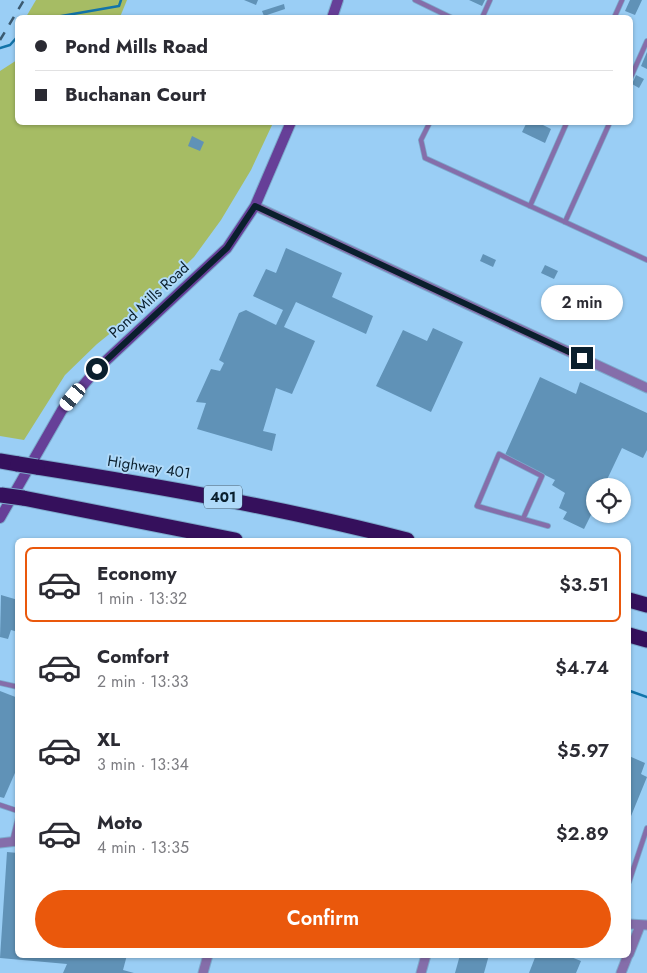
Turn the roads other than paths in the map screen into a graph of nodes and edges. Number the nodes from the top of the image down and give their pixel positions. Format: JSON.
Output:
{"nodes":[{"id":1,"x":338,"y":0,"type":"edge"},
{"id":2,"x":416,"y":0,"type":"edge"},
{"id":3,"x":490,"y":0,"type":"edge"},
{"id":4,"x":622,"y":0,"type":"edge"},
{"id":5,"x":333,"y":15,"type":"edge"},
{"id":6,"x":446,"y":15,"type":"edge"},
{"id":7,"x":483,"y":15,"type":"edge"},
{"id":8,"x":615,"y":15,"type":"edge"},
{"id":9,"x":647,"y":41,"type":"edge"},
{"id":10,"x":633,"y":72,"type":"edge"},
{"id":11,"x":290,"y":125,"type":"edge"},
{"id":12,"x":428,"y":125,"type":"edge"},
{"id":13,"x":566,"y":125,"type":"edge"},
{"id":14,"x":609,"y":125,"type":"edge"},
{"id":15,"x":255,"y":206,"type":"junction"},
{"id":16,"x":530,"y":206,"type":"junction"},
{"id":17,"x":565,"y":222,"type":"junction"},
{"id":18,"x":647,"y":260,"type":"edge"},
{"id":19,"x":647,"y":388,"type":"edge"},
{"id":20,"x":0,"y":461,"type":"edge"},
{"id":21,"x":1,"y":495,"type":"edge"},
{"id":22,"x":0,"y":518,"type":"edge"},
{"id":23,"x":524,"y":519,"type":"junction"},
{"id":24,"x":548,"y":526,"type":"dead end"},
{"id":25,"x":225,"y":538,"type":"edge"},
{"id":26,"x":399,"y":538,"type":"edge"},
{"id":27,"x":631,"y":593,"type":"edge"},
{"id":28,"x":647,"y":597,"type":"edge"},
{"id":29,"x":631,"y":601,"type":"edge"},
{"id":30,"x":647,"y":605,"type":"edge"},
{"id":31,"x":631,"y":636,"type":"edge"},
{"id":32,"x":647,"y":640,"type":"edge"},
{"id":33,"x":0,"y":684,"type":"edge"},
{"id":34,"x":15,"y":686,"type":"edge"},
{"id":35,"x":0,"y":806,"type":"edge"},
{"id":36,"x":15,"y":810,"type":"edge"},
{"id":37,"x":647,"y":828,"type":"edge"},
{"id":38,"x":15,"y":842,"type":"edge"},
{"id":39,"x":0,"y":844,"type":"edge"},
{"id":40,"x":631,"y":876,"type":"edge"},
{"id":41,"x":643,"y":925,"type":"edge"},
{"id":42,"x":631,"y":950,"type":"edge"},
{"id":43,"x":207,"y":958,"type":"edge"},
{"id":44,"x":425,"y":958,"type":"edge"},
{"id":45,"x":627,"y":958,"type":"edge"},
{"id":46,"x":203,"y":973,"type":"edge"},
{"id":47,"x":421,"y":973,"type":"edge"},
{"id":48,"x":621,"y":973,"type":"edge"}],
"edges":[{"from":1,"to":5,"type":"main road"},
{"from":2,"to":6,"type":"lane"},
{"from":3,"to":7,"type":"lane"},
{"from":4,"to":8,"type":"lane"},
{"from":9,"to":10,"type":"lane"},
{"from":11,"to":15,"type":"main road","name":"Pond Mills Road"},
{"from":12,"to":16,"type":"lane"},
{"from":13,"to":16,"type":"lane"},
{"from":14,"to":17,"type":"lane"},
{"from":15,"to":19,"type":"street"},
{"from":15,"to":22,"type":"main road","name":"Pond Mills Road"},
{"from":16,"to":17,"type":"lane"},
{"from":17,"to":18,"type":"lane"},
{"from":20,"to":26,"type":"highway","name":"Highway 401","number":"401","bridge":true},
{"from":21,"to":25,"type":"highway","bridge":true},
{"from":23,"to":23,"type":"lane"},
{"from":23,"to":24,"type":"lane"},
{"from":27,"to":28,"type":"highway"},
{"from":29,"to":30,"type":"highway"},
{"from":31,"to":32,"type":"highway"},
{"from":33,"to":34,"type":"lane"},
{"from":35,"to":36,"type":"lane"},
{"from":37,"to":40,"type":"lane"},
{"from":38,"to":39,"type":"street"},
{"from":41,"to":42,"type":"street"},
{"from":43,"to":46,"type":"street"},
{"from":44,"to":47,"type":"street"},
{"from":45,"to":48,"type":"street"}]}
